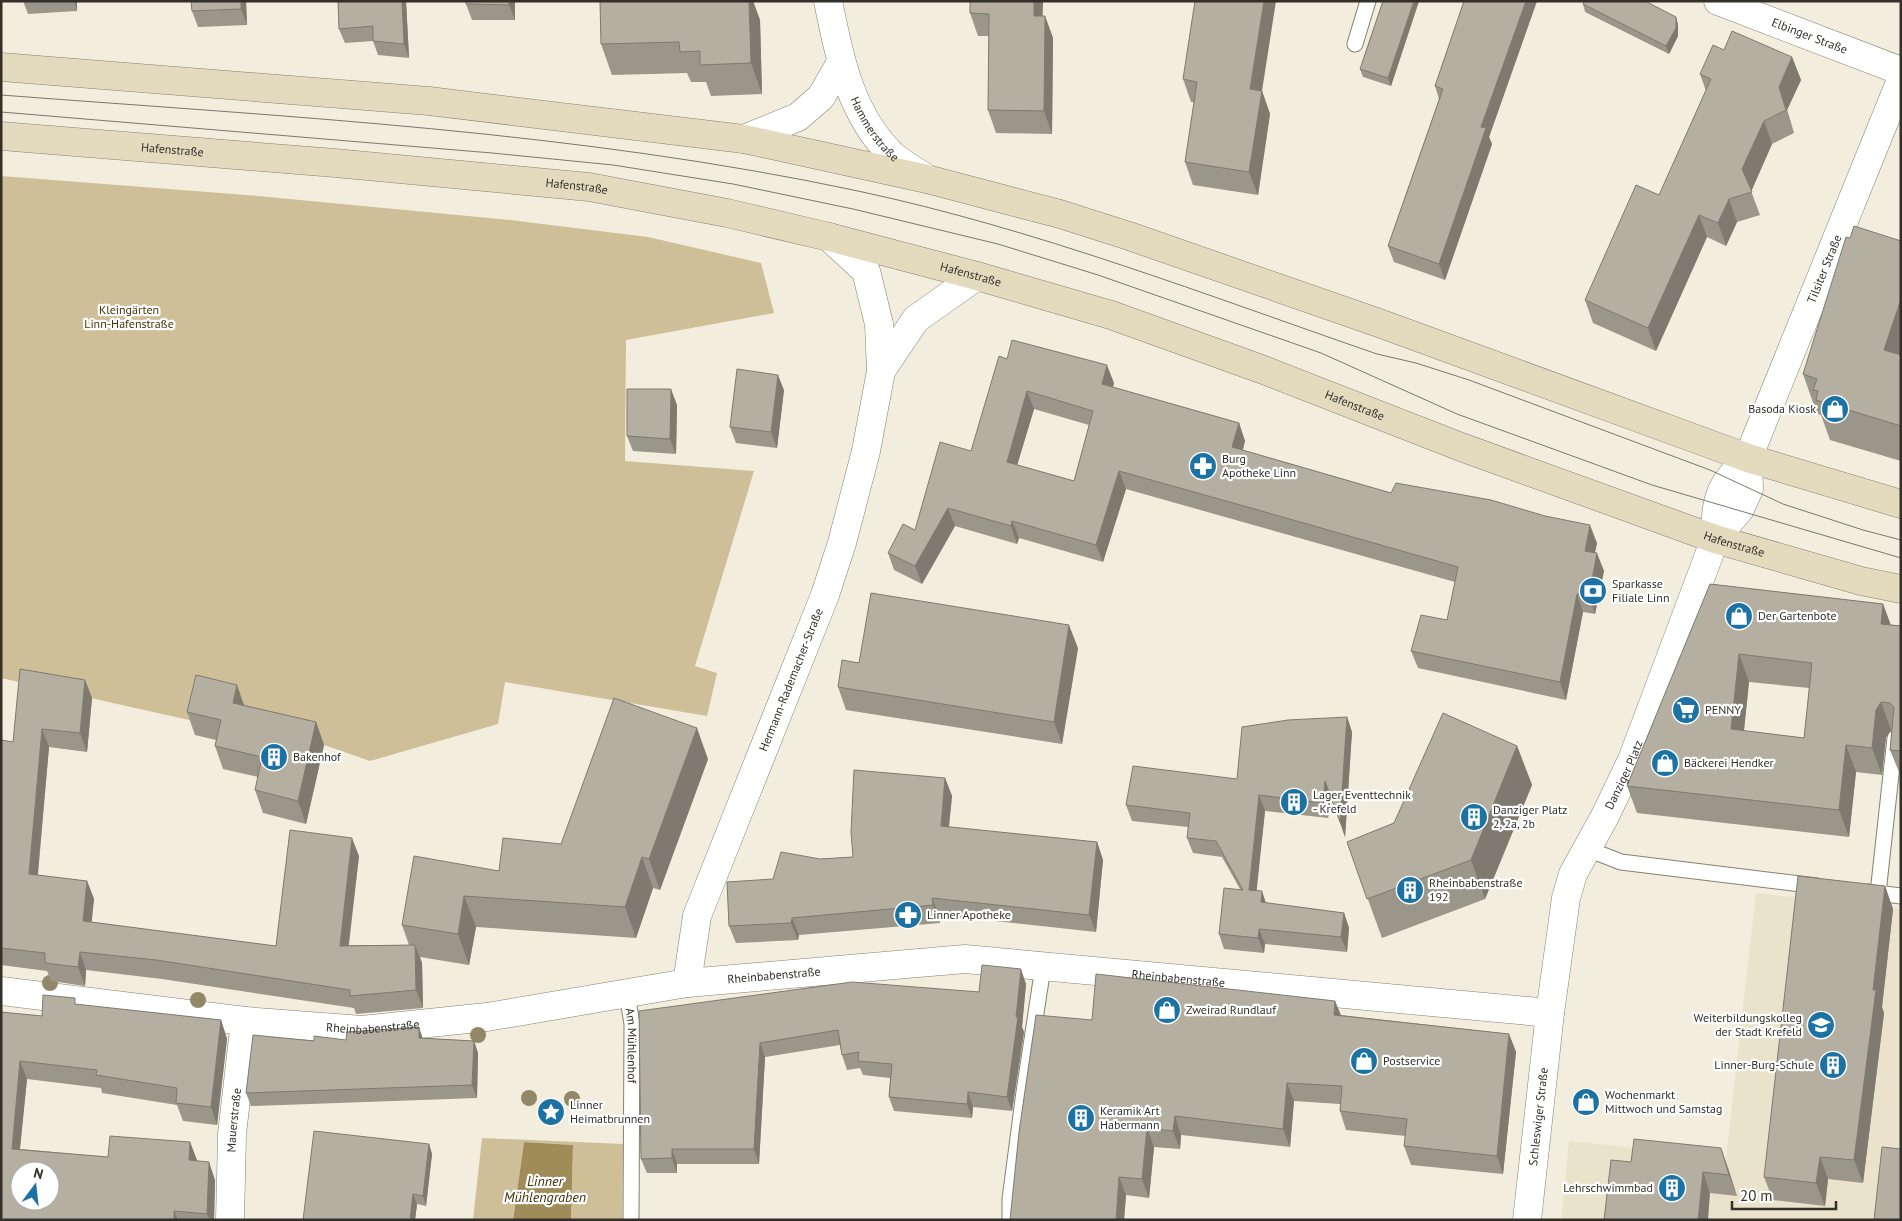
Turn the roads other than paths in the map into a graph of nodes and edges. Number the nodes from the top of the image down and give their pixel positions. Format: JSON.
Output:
{"nodes":[{"id":1,"x":828,"y":1,"type":"edge"},
{"id":2,"x":1368,"y":1,"type":"edge"},
{"id":3,"x":1718,"y":1,"type":"edge"},
{"id":4,"x":1355,"y":44,"type":"dead end"},
{"id":5,"x":840,"y":64,"type":"junction"},
{"id":6,"x":1,"y":66,"type":"edge"},
{"id":7,"x":1901,"y":71,"type":"edge"},
{"id":8,"x":1901,"y":80,"type":"edge"},
{"id":9,"x":1,"y":136,"type":"edge"},
{"id":10,"x":744,"y":139,"type":"junction"},
{"id":11,"x":927,"y":179,"type":"junction"},
{"id":12,"x":829,"y":237,"type":"junction"},
{"id":13,"x":977,"y":276,"type":"junction"},
{"id":14,"x":882,"y":371,"type":"junction"},
{"id":15,"x":1748,"y":458,"type":"junction"},
{"id":16,"x":1901,"y":504,"type":"edge"},
{"id":17,"x":1715,"y":539,"type":"junction"},
{"id":18,"x":1901,"y":589,"type":"edge"},
{"id":19,"x":1895,"y":738,"type":"edge"},
{"id":20,"x":1585,"y":848,"type":"junction"},
{"id":21,"x":1829,"y":887,"type":"edge"},
{"id":22,"x":1849,"y":890,"type":"edge"},
{"id":23,"x":1878,"y":893,"type":"junction"},
{"id":24,"x":1901,"y":896,"type":"edge"},
{"id":25,"x":1043,"y":967,"type":"junction"},
{"id":26,"x":687,"y":983,"type":"junction"},
{"id":27,"x":1,"y":990,"type":"edge"},
{"id":28,"x":627,"y":994,"type":"junction"},
{"id":29,"x":1550,"y":1013,"type":"junction"},
{"id":30,"x":245,"y":1021,"type":"junction"},
{"id":31,"x":230,"y":1220,"type":"edge"},
{"id":32,"x":631,"y":1220,"type":"edge"},
{"id":33,"x":1010,"y":1220,"type":"edge"},
{"id":34,"x":1527,"y":1220,"type":"edge"}],
"edges":[{"from":1,"to":5,"type":"street","name":"Hammerstraße"},
{"from":2,"to":4,"type":"lane"},
{"from":3,"to":7,"type":"street","name":"Elbinger Straße"},
{"from":5,"to":10,"type":"street"},
{"from":5,"to":11,"type":"street","name":"Hammerstraße"},
{"from":6,"to":10,"type":"main road"},
{"from":8,"to":15,"type":"street","name":"Tilsiter Straße"},
{"from":9,"to":12,"type":"main road","name":"Hafenstraße"},
{"from":10,"to":11,"type":"main road"},
{"from":11,"to":15,"type":"main road"},
{"from":12,"to":13,"type":"main road","name":"Hafenstraße"},
{"from":12,"to":14,"type":"street","name":"Hermann-Rademacher-Straße"},
{"from":13,"to":14,"type":"street","name":"Hermann-Rademacher-Straße"},
{"from":13,"to":17,"type":"main road","name":"Hafenstraße"},
{"from":14,"to":26,"type":"street","name":"Hermann-Rademacher-Straße"},
{"from":15,"to":16,"type":"main road"},
{"from":15,"to":17,"type":"street","name":"Danziger Platz"},
{"from":17,"to":18,"type":"main road","name":"Hafenstraße"},
{"from":17,"to":20,"type":"street","name":"Danziger Platz"},
{"from":19,"to":23,"type":"lane"},
{"from":20,"to":21,"type":"lane"},
{"from":20,"to":29,"type":"street","name":"Danziger Platz"},
{"from":22,"to":23,"type":"lane"},
{"from":23,"to":24,"type":"lane"},
{"from":25,"to":26,"type":"street","name":"Rheinbabenstraße"},
{"from":25,"to":29,"type":"street","name":"Rheinbabenstraße"},
{"from":25,"to":33,"type":"lane"},
{"from":26,"to":28,"type":"street","name":"Rheinbabenstraße"},
{"from":27,"to":30,"type":"street","name":"Rheinbabenstraße"},
{"from":28,"to":30,"type":"street","name":"Rheinbabenstraße"},
{"from":28,"to":32,"type":"lane","name":"Am Mühlenhof"},
{"from":29,"to":34,"type":"street","name":"Schleswiger Straße"},
{"from":30,"to":31,"type":"street","name":"Mauerstraße"}]}
